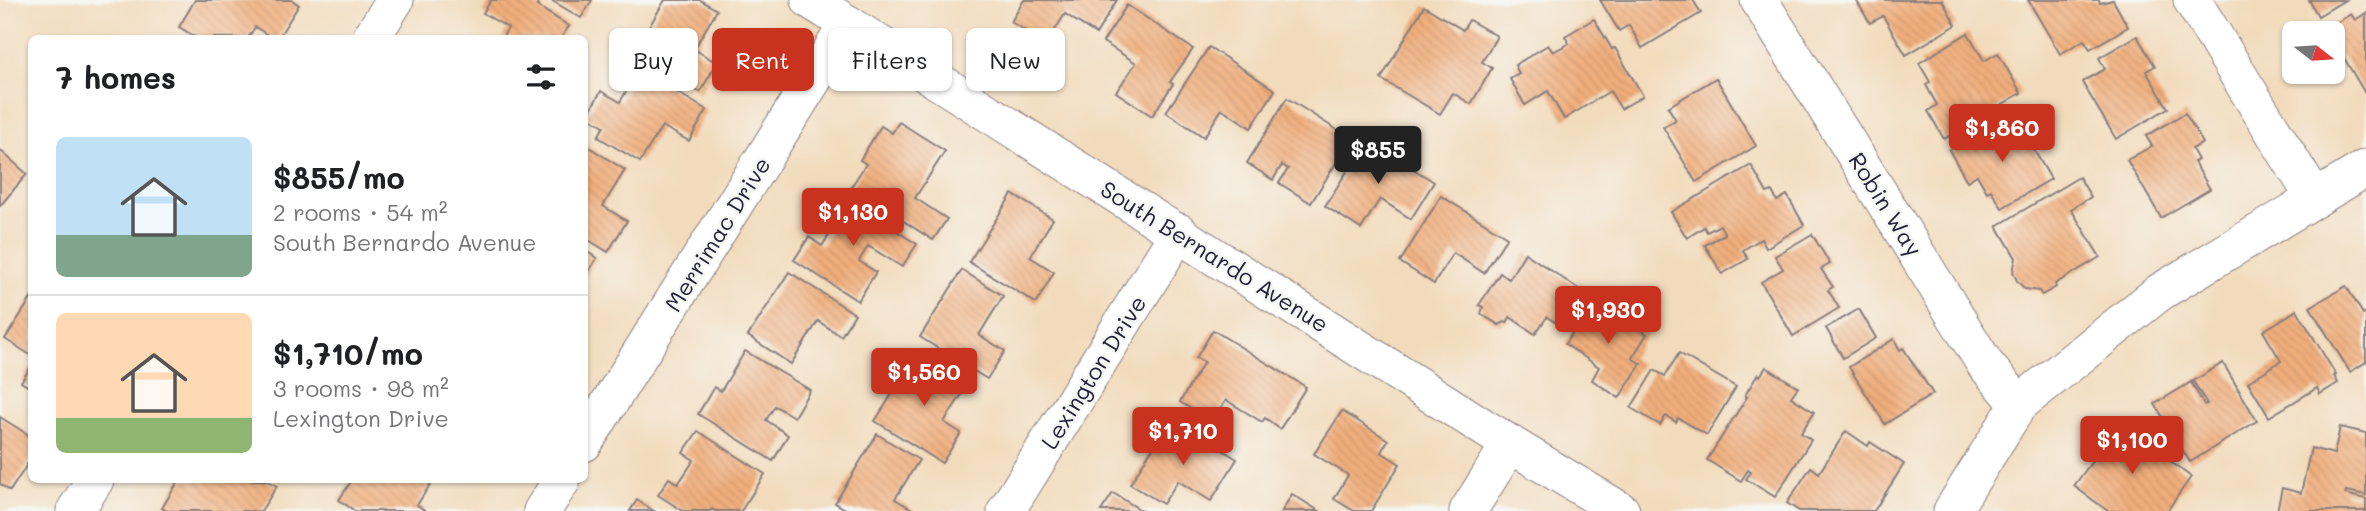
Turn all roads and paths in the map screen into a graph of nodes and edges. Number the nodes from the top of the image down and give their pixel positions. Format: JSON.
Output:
{"nodes":[{"id":1,"x":394,"y":0,"type":"edge"},
{"id":2,"x":810,"y":0,"type":"edge"},
{"id":3,"x":1759,"y":0,"type":"edge"},
{"id":4,"x":2192,"y":0,"type":"edge"},
{"id":5,"x":848,"y":24,"type":"junction"},
{"id":6,"x":373,"y":35,"type":"edge"},
{"id":7,"x":2366,"y":167,"type":"edge"},
{"id":8,"x":2315,"y":199,"type":"junction"},
{"id":9,"x":1179,"y":232,"type":"junction"},
{"id":10,"x":2019,"y":404,"type":"junction"},
{"id":11,"x":588,"y":437,"type":"edge"},
{"id":12,"x":1510,"y":444,"type":"junction"},
{"id":13,"x":93,"y":483,"type":"edge"},
{"id":14,"x":560,"y":483,"type":"edge"},
{"id":15,"x":75,"y":511,"type":"edge"},
{"id":16,"x":542,"y":511,"type":"edge"},
{"id":17,"x":1006,"y":511,"type":"edge"},
{"id":18,"x":1468,"y":511,"type":"edge"},
{"id":19,"x":1621,"y":511,"type":"edge"},
{"id":20,"x":1952,"y":511,"type":"edge"}],
"edges":[{"from":1,"to":6,"type":"street"},
{"from":2,"to":5,"type":"street","name":"South Bernardo Avenue"},
{"from":3,"to":10,"type":"street","name":"Robin Way"},
{"from":4,"to":8,"type":"street"},
{"from":5,"to":9,"type":"street","name":"South Bernardo Avenue"},
{"from":5,"to":11,"type":"street","name":"Merrimac Drive"},
{"from":7,"to":8,"type":"street"},
{"from":8,"to":10,"type":"street"},
{"from":9,"to":12,"type":"street","name":"South Bernardo Avenue"},
{"from":9,"to":17,"type":"street","name":"Lexington Drive"},
{"from":10,"to":20,"type":"street"},
{"from":12,"to":18,"type":"street"},
{"from":12,"to":19,"type":"street","name":"South Bernardo Avenue"},
{"from":13,"to":15,"type":"street"},
{"from":14,"to":16,"type":"street"}]}
